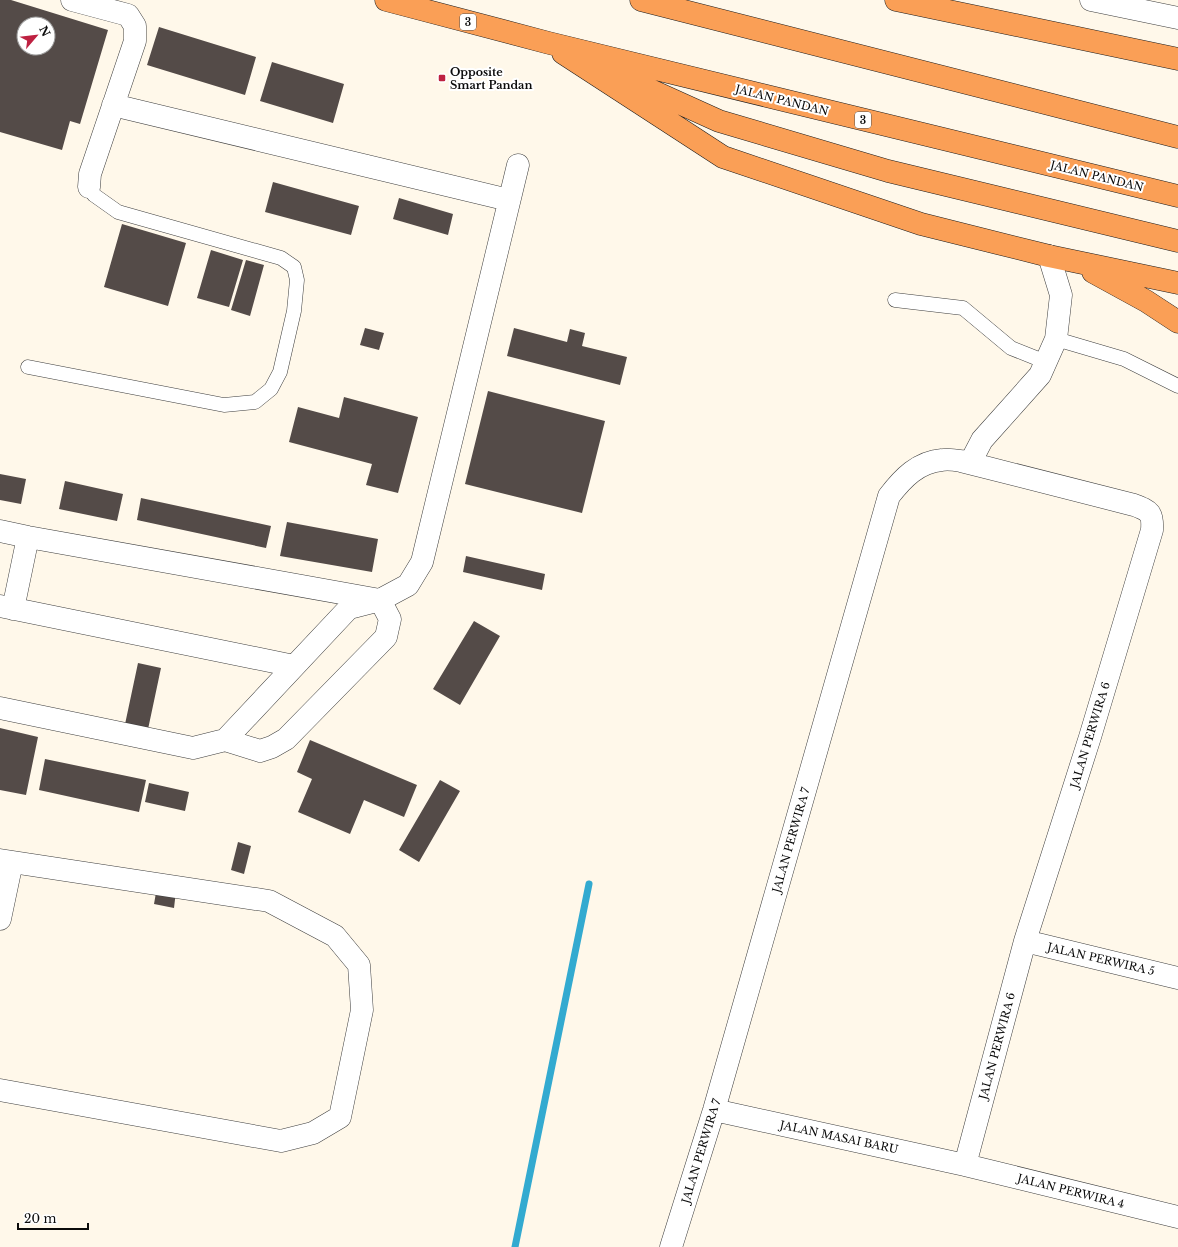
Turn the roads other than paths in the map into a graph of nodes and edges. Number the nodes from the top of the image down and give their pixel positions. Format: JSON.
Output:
{"nodes":[{"id":1,"x":72,"y":0,"type":"edge"},
{"id":2,"x":386,"y":0,"type":"edge"},
{"id":3,"x":641,"y":0,"type":"edge"},
{"id":4,"x":896,"y":0,"type":"edge"},
{"id":5,"x":1091,"y":0,"type":"edge"},
{"id":6,"x":1178,"y":18,"type":"edge"},
{"id":7,"x":549,"y":43,"type":"junction"},
{"id":8,"x":1178,"y":59,"type":"edge"},
{"id":9,"x":113,"y":105,"type":"junction"},
{"id":10,"x":1178,"y":137,"type":"edge"},
{"id":11,"x":518,"y":165,"type":"dead end"},
{"id":12,"x":89,"y":187,"type":"joint"},
{"id":13,"x":1178,"y":196,"type":"edge"},
{"id":14,"x":509,"y":200,"type":"junction"},
{"id":15,"x":1178,"y":242,"type":"edge"},
{"id":16,"x":1049,"y":256,"type":"junction"},
{"id":17,"x":1071,"y":261,"type":"junction"},
{"id":18,"x":1178,"y":283,"type":"edge"},
{"id":19,"x":895,"y":300,"type":"dead end"},
{"id":20,"x":1178,"y":322,"type":"edge"},
{"id":21,"x":1056,"y":338,"type":"junction"},
{"id":22,"x":1046,"y":362,"type":"junction"},
{"id":23,"x":28,"y":367,"type":"dead end"},
{"id":24,"x":1178,"y":386,"type":"edge"},
{"id":25,"x":943,"y":459,"type":"joint"},
{"id":26,"x":970,"y":463,"type":"junction"},
{"id":27,"x":0,"y":531,"type":"edge"},
{"id":28,"x":28,"y":537,"type":"junction"},
{"id":29,"x":380,"y":600,"type":"junction"},
{"id":30,"x":6,"y":608,"type":"edge"},
{"id":31,"x":294,"y":666,"type":"junction"},
{"id":32,"x":0,"y":708,"type":"edge"},
{"id":33,"x":225,"y":740,"type":"junction"},
{"id":34,"x":6,"y":861,"type":"edge"},
{"id":35,"x":0,"y":919,"type":"edge"},
{"id":36,"x":1025,"y":941,"type":"junction"},
{"id":37,"x":1178,"y":978,"type":"edge"},
{"id":38,"x":0,"y":1090,"type":"edge"},
{"id":39,"x":714,"y":1110,"type":"junction"},
{"id":40,"x":965,"y":1165,"type":"junction"},
{"id":41,"x":1178,"y":1217,"type":"edge"},
{"id":42,"x":671,"y":1247,"type":"edge"}],
"edges":[{"from":1,"to":9,"type":"street"},
{"from":2,"to":7,"type":"highway","name":"JALAN PANDAN","number":"3"},
{"from":3,"to":10,"type":"highway"},
{"from":4,"to":8,"type":"highway"},
{"from":5,"to":6,"type":"street"},
{"from":7,"to":13,"type":"highway","name":"JALAN PANDAN","number":"3"},
{"from":7,"to":15,"type":"highway"},
{"from":7,"to":16,"type":"highway"},
{"from":9,"to":12,"type":"street"},
{"from":9,"to":14,"type":"street"},
{"from":11,"to":14,"type":"street"},
{"from":12,"to":23,"type":"lane"},
{"from":14,"to":29,"type":"street"},
{"from":16,"to":17,"type":"highway"},
{"from":16,"to":21,"type":"street"},
{"from":17,"to":18,"type":"highway"},
{"from":17,"to":20,"type":"highway"},
{"from":19,"to":22,"type":"lane"},
{"from":21,"to":22,"type":"street"},
{"from":21,"to":24,"type":"lane"},
{"from":22,"to":26,"type":"street"},
{"from":25,"to":26,"type":"street","name":"JALAN PERWIRA 6"},
{"from":25,"to":39,"type":"street","name":"JALAN PERWIRA 7"},
{"from":26,"to":36,"type":"street","name":"JALAN PERWIRA 6"},
{"from":27,"to":28,"type":"street"},
{"from":28,"to":29,"type":"street"},
{"from":28,"to":30,"type":"street"},
{"from":29,"to":31,"type":"street"},
{"from":29,"to":33,"type":"street"},
{"from":30,"to":31,"type":"street"},
{"from":31,"to":33,"type":"street"},
{"from":32,"to":33,"type":"street"},
{"from":34,"to":35,"type":"street"},
{"from":34,"to":38,"type":"street"},
{"from":36,"to":37,"type":"street","name":"JALAN PERWIRA 5"},
{"from":36,"to":40,"type":"street","name":"JALAN PERWIRA 6"},
{"from":39,"to":40,"type":"street","name":"JALAN MASAI BARU"},
{"from":39,"to":42,"type":"street","name":"JALAN PERWIRA 7"},
{"from":40,"to":41,"type":"street","name":"JALAN PERWIRA 4"}]}
